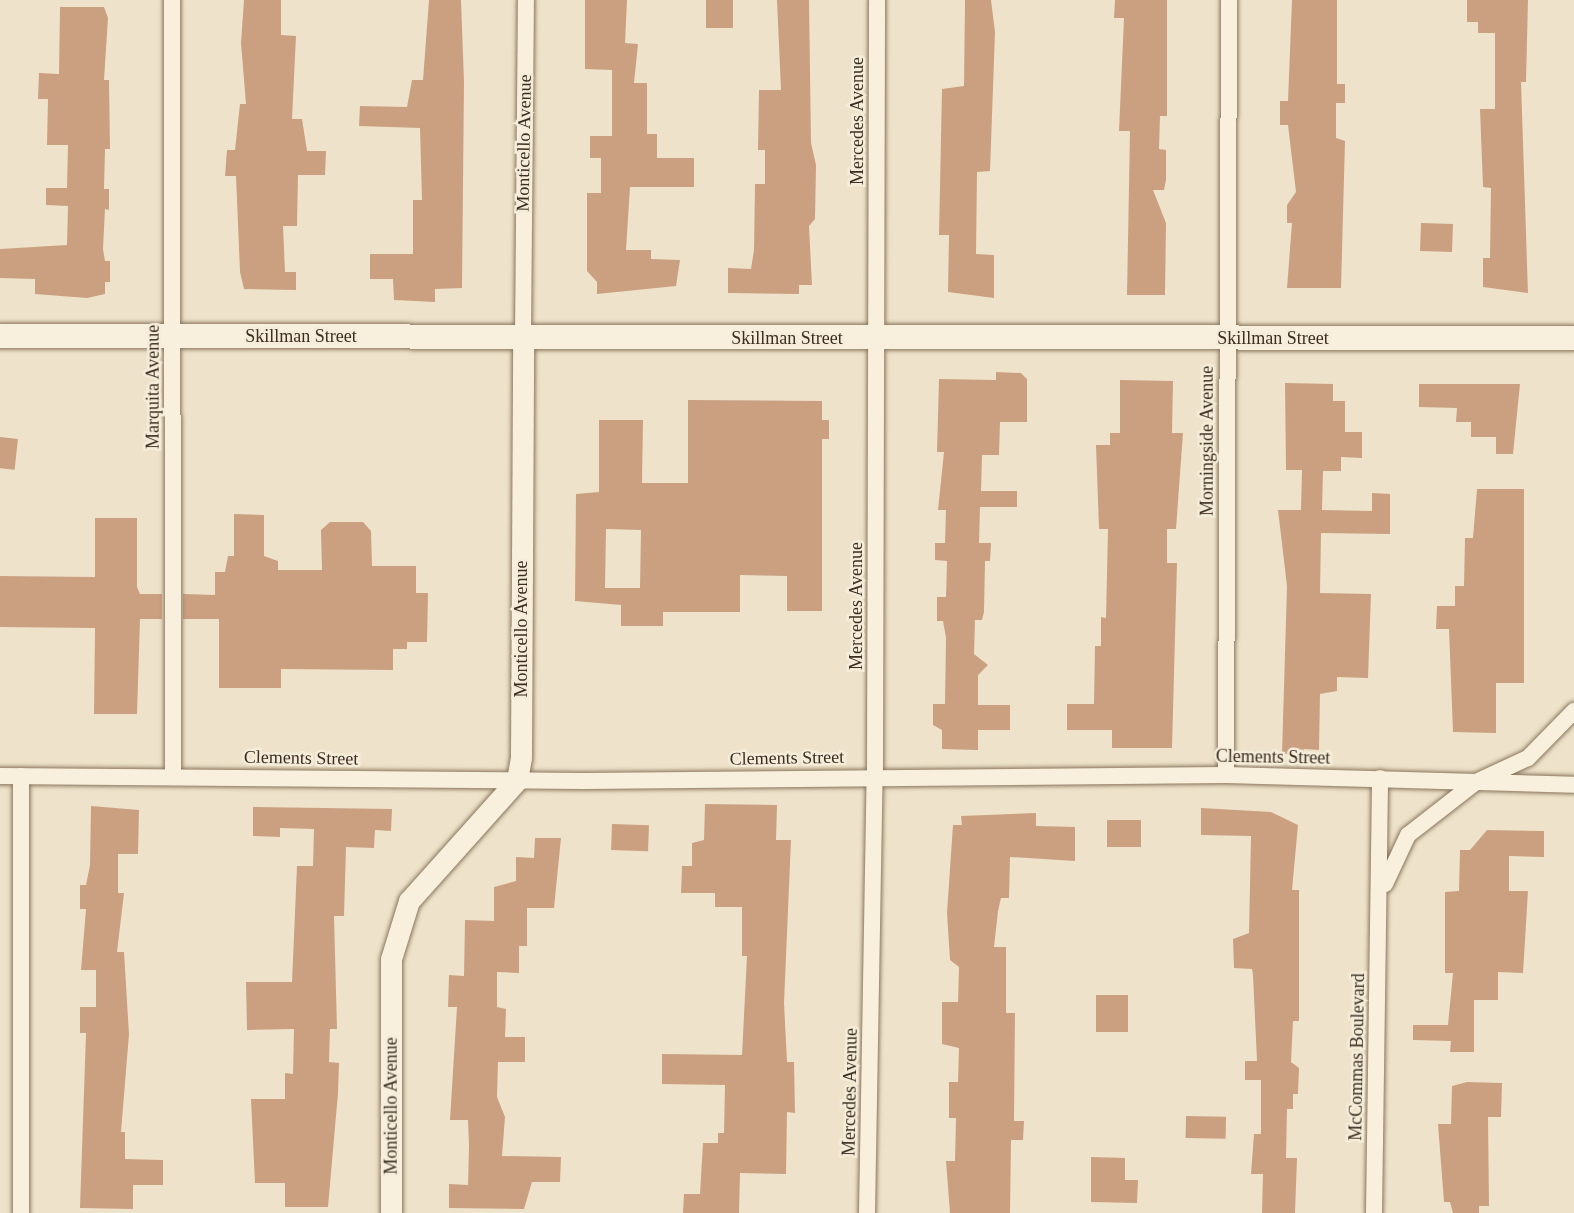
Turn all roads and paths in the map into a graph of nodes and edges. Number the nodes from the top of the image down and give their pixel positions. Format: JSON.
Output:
{"nodes":[{"id":1,"x":172,"y":0,"type":"edge"},
{"id":2,"x":525,"y":0,"type":"edge"},
{"id":3,"x":876,"y":0,"type":"edge"},
{"id":4,"x":1229,"y":0,"type":"edge"},
{"id":5,"x":0,"y":336,"type":"edge"},
{"id":6,"x":173,"y":336,"type":"junction"},
{"id":7,"x":523,"y":337,"type":"junction"},
{"id":8,"x":1226,"y":338,"type":"junction"},
{"id":9,"x":1574,"y":338,"type":"edge"},
{"id":10,"x":877,"y":339,"type":"junction"},
{"id":11,"x":1574,"y":711,"type":"edge"},
{"id":12,"x":173,"y":775,"type":"junction"},
{"id":13,"x":1226,"y":775,"type":"junction"},
{"id":14,"x":0,"y":776,"type":"edge"},
{"id":15,"x":21,"y":776,"type":"junction"},
{"id":16,"x":875,"y":776,"type":"junction"},
{"id":17,"x":1380,"y":778,"type":"junction"},
{"id":18,"x":517,"y":780,"type":"junction"},
{"id":19,"x":1476,"y":782,"type":"junction"},
{"id":20,"x":1574,"y":785,"type":"edge"},
{"id":21,"x":1379,"y":902,"type":"junction"},
{"id":22,"x":21,"y":1213,"type":"edge"},
{"id":23,"x":391,"y":1213,"type":"edge"},
{"id":24,"x":867,"y":1213,"type":"edge"},
{"id":25,"x":1374,"y":1213,"type":"edge"}],
"edges":[{"from":1,"to":6,"type":"street","name":"Marquita Avenue"},
{"from":2,"to":7,"type":"street","name":"Monticello Avenue"},
{"from":3,"to":10,"type":"street","name":"Mercedes Avenue"},
{"from":4,"to":8,"type":"street","name":"Morningside Avenue"},
{"from":5,"to":6,"type":"main road","name":"Skillman Street"},
{"from":6,"to":7,"type":"main road","name":"Skillman Street"},
{"from":6,"to":12,"type":"street","name":"Marquita Avenue"},
{"from":7,"to":10,"type":"main road","name":"Skillman Street"},
{"from":7,"to":18,"type":"street","name":"Monticello Avenue"},
{"from":8,"to":9,"type":"main road","name":"Skillman Street"},
{"from":8,"to":10,"type":"main road","name":"Skillman Street"},
{"from":8,"to":13,"type":"street","name":"Morningside Avenue"},
{"from":10,"to":16,"type":"street","name":"Mercedes Avenue"},
{"from":11,"to":19,"type":"street","name":"McCommas Boulevard"},
{"from":12,"to":15,"type":"street","name":"Clements Street"},
{"from":12,"to":18,"type":"street","name":"Clements Street"},
{"from":13,"to":16,"type":"street","name":"Clements Street"},
{"from":13,"to":17,"type":"street","name":"Clements Street"},
{"from":14,"to":15,"type":"street","name":"Clements Street"},
{"from":15,"to":22,"type":"street"},
{"from":16,"to":18,"type":"street","name":"Clements Street"},
{"from":16,"to":24,"type":"street","name":"Mercedes Avenue"},
{"from":17,"to":19,"type":"street","name":"Clements Street"},
{"from":17,"to":21,"type":"street","name":"McCommas Boulevard"},
{"from":18,"to":23,"type":"street","name":"Monticello Avenue"},
{"from":19,"to":20,"type":"street","name":"Clements Street"},
{"from":19,"to":21,"type":"street","name":"McCommas Boulevard"},
{"from":21,"to":25,"type":"street","name":"McCommas Boulevard"}]}
